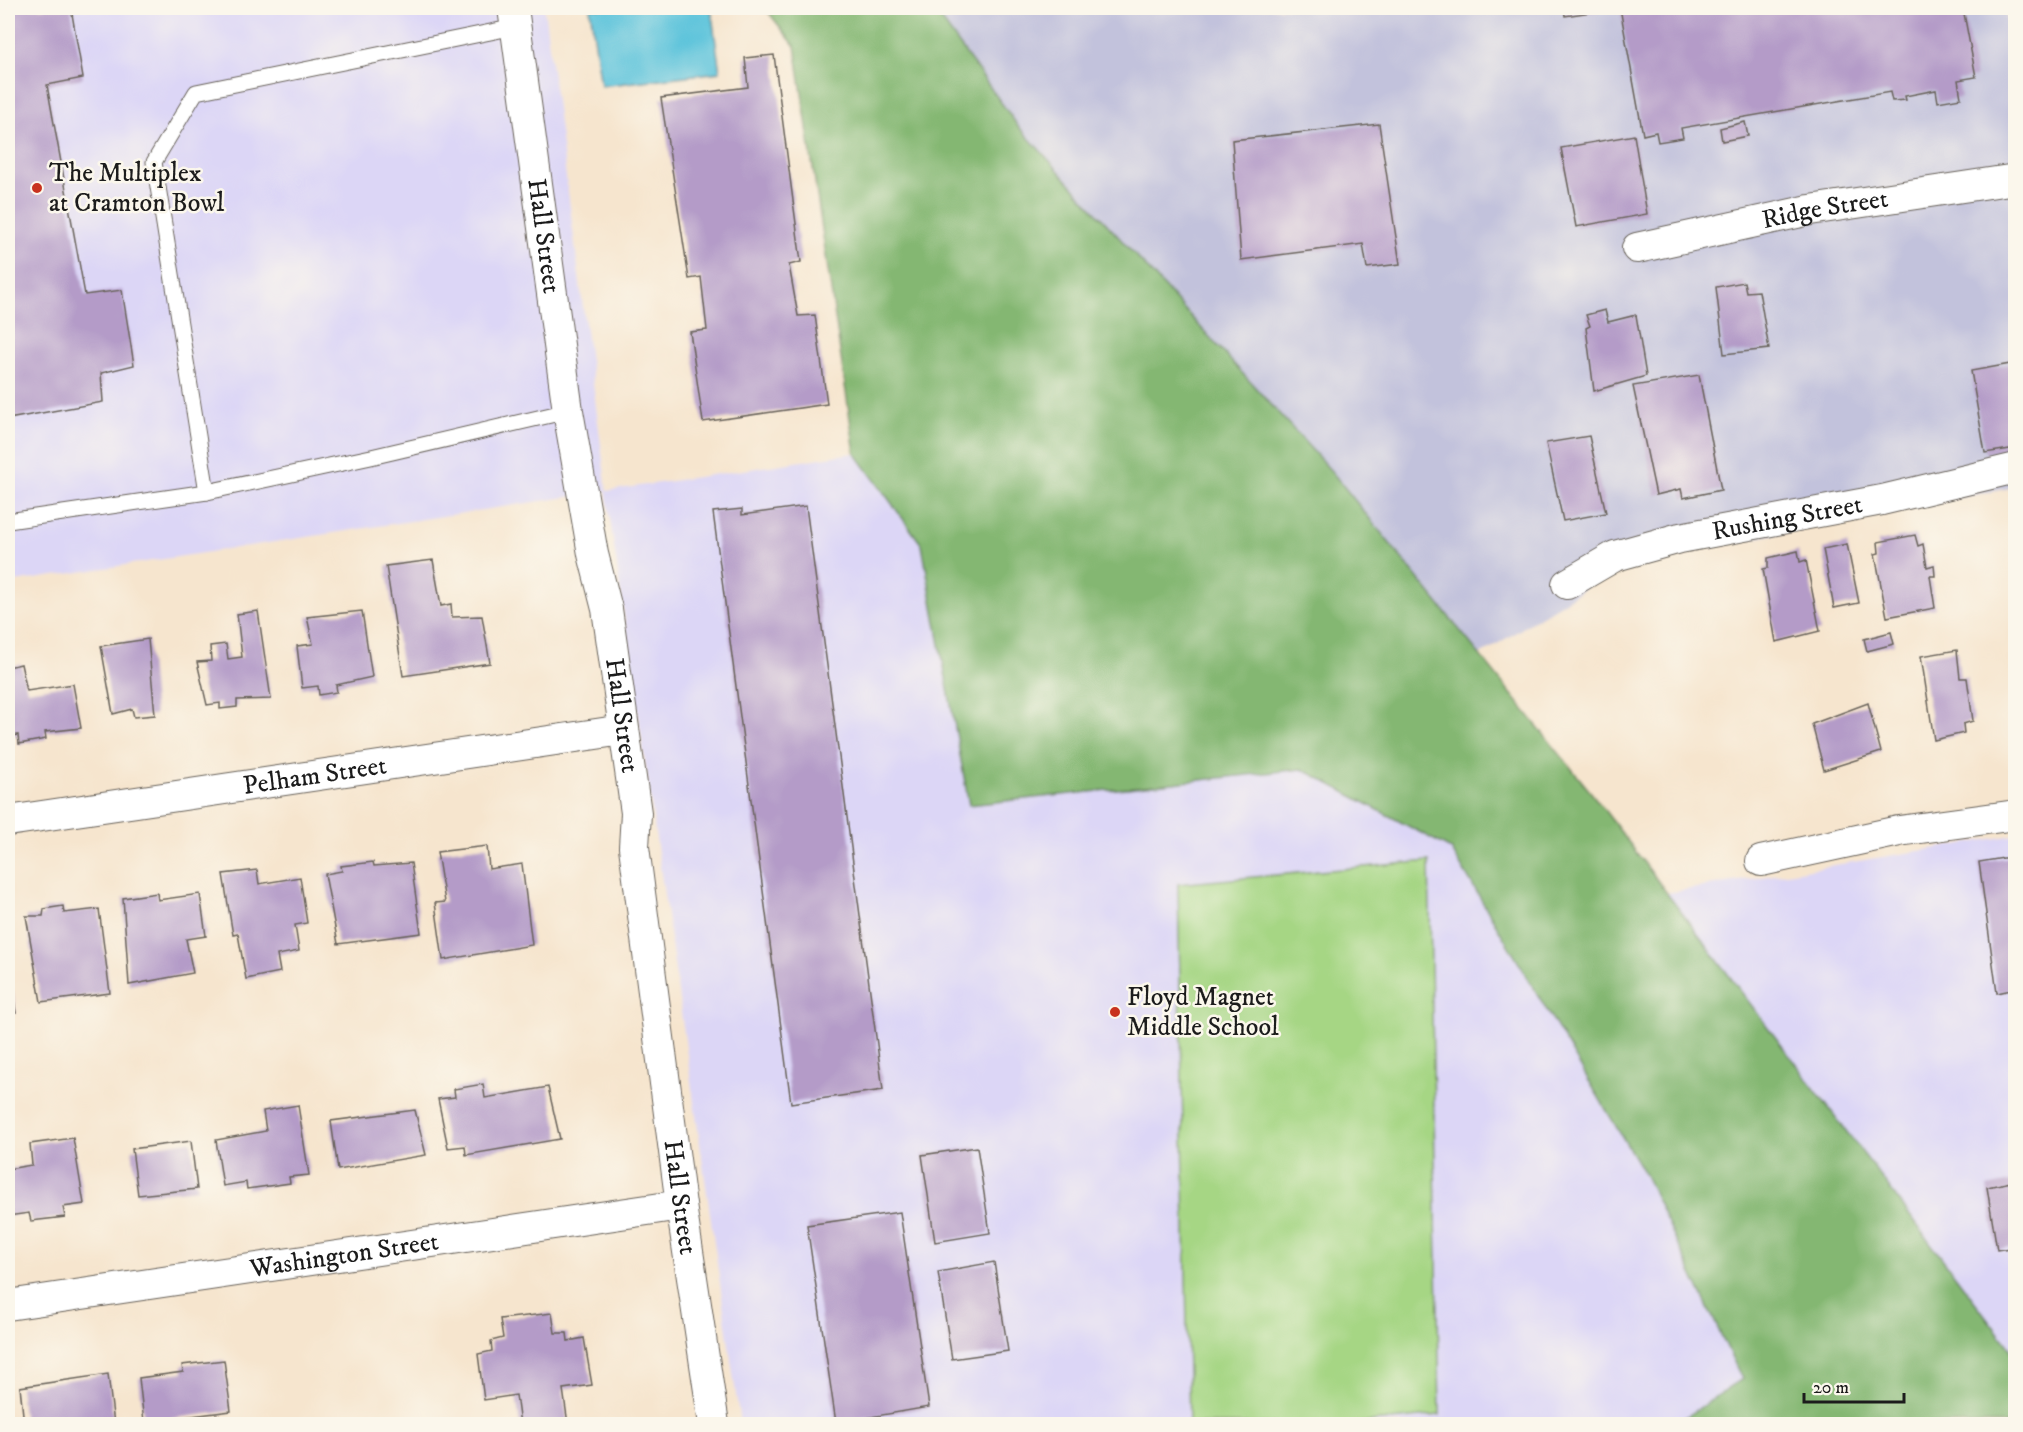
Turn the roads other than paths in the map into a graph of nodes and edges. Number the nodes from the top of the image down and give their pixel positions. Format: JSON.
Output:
{"nodes":[{"id":1,"x":514,"y":17,"type":"edge"},
{"id":2,"x":2016,"y":179,"type":"edge"},
{"id":3,"x":1637,"y":248,"type":"dead end"},
{"id":4,"x":568,"y":411,"type":"junction"},
{"id":5,"x":2016,"y":468,"type":"edge"},
{"id":6,"x":207,"y":492,"type":"junction"},
{"id":7,"x":8,"y":521,"type":"edge"},
{"id":8,"x":1567,"y":584,"type":"dead end"},
{"id":9,"x":623,"y":730,"type":"junction"},
{"id":10,"x":2016,"y":815,"type":"edge"},
{"id":11,"x":8,"y":821,"type":"edge"},
{"id":12,"x":1761,"y":861,"type":"dead end"},
{"id":13,"x":681,"y":1204,"type":"junction"},
{"id":14,"x":8,"y":1305,"type":"edge"},
{"id":15,"x":714,"y":1425,"type":"edge"}],
"edges":[{"from":1,"to":4,"type":"street","name":"Hall Street"},
{"from":1,"to":6,"type":"lane"},
{"from":2,"to":3,"type":"street","name":"Ridge Street"},
{"from":4,"to":6,"type":"lane"},
{"from":4,"to":9,"type":"street","name":"Hall Street"},
{"from":5,"to":8,"type":"street","name":"Rushing Street"},
{"from":6,"to":7,"type":"lane"},
{"from":9,"to":11,"type":"street","name":"Pelham Street"},
{"from":9,"to":13,"type":"street","name":"Hall Street"},
{"from":10,"to":12,"type":"street"},
{"from":13,"to":14,"type":"street","name":"Washington Street"},
{"from":13,"to":15,"type":"street","name":"Hall Street"}]}
